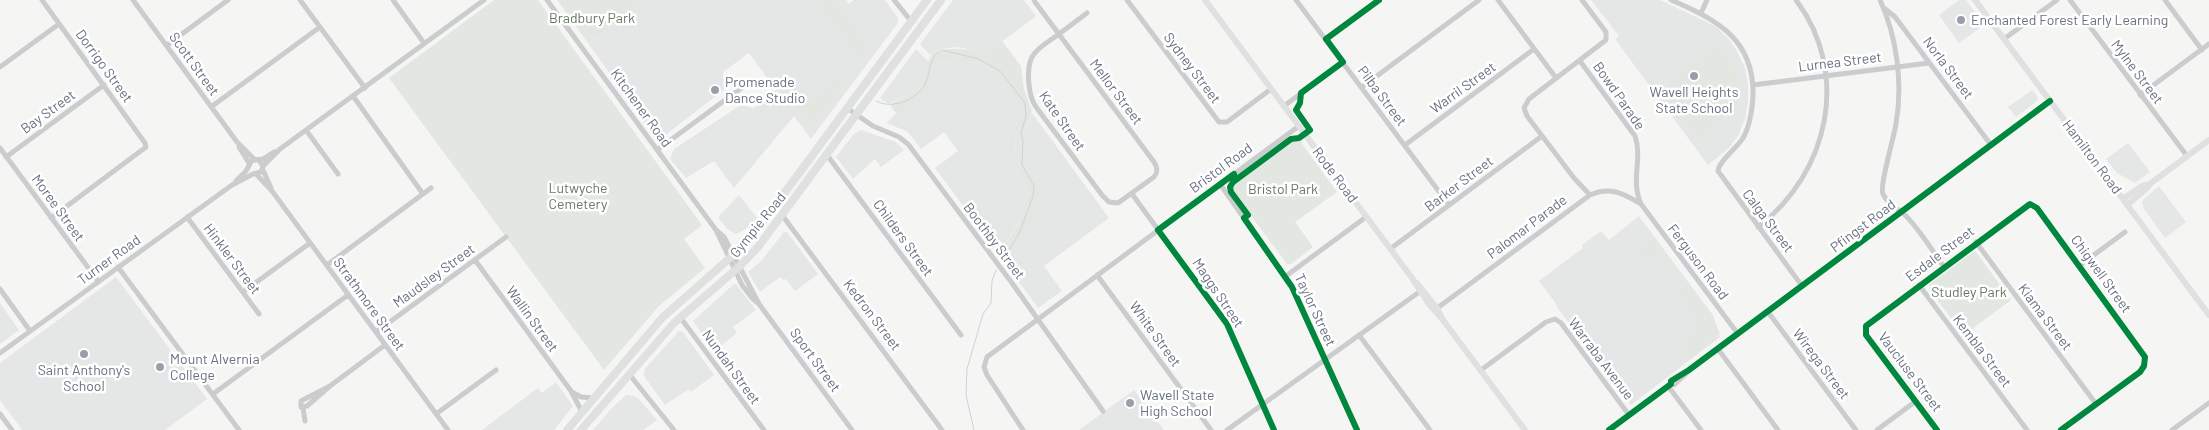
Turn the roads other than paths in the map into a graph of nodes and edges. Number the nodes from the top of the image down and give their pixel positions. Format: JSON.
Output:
{"nodes":[{"id":1,"x":42,"y":0,"type":"edge"},
{"id":2,"x":133,"y":0,"type":"edge"},
{"id":3,"x":228,"y":0,"type":"edge"},
{"id":4,"x":300,"y":0,"type":"edge"},
{"id":5,"x":393,"y":0,"type":"edge"},
{"id":6,"x":484,"y":0,"type":"edge"},
{"id":7,"x":547,"y":0,"type":"edge"},
{"id":8,"x":894,"y":0,"type":"edge"},
{"id":9,"x":927,"y":0,"type":"edge"},
{"id":10,"x":941,"y":0,"type":"edge"},
{"id":11,"x":1034,"y":0,"type":"edge"},
{"id":12,"x":1127,"y":0,"type":"edge"},
{"id":13,"x":1205,"y":0,"type":"edge"},
{"id":14,"x":1296,"y":0,"type":"edge"},
{"id":15,"x":1379,"y":0,"type":"edge"},
{"id":16,"x":1479,"y":0,"type":"edge"},
{"id":17,"x":1498,"y":0,"type":"edge"},
{"id":18,"x":1582,"y":0,"type":"edge"},
{"id":19,"x":1671,"y":0,"type":"edge"},
{"id":20,"x":1707,"y":0,"type":"edge"},
{"id":21,"x":1796,"y":0,"type":"edge"},
{"id":22,"x":1880,"y":0,"type":"edge"},
{"id":23,"x":1975,"y":0,"type":"edge"},
{"id":24,"x":2057,"y":0,"type":"edge"},
{"id":25,"x":2070,"y":0,"type":"edge"},
{"id":26,"x":2165,"y":0,"type":"edge"},
{"id":27,"x":1884,"y":8,"type":"junction"},
{"id":28,"x":1087,"y":13,"type":"dead end"},
{"id":29,"x":1701,"y":13,"type":"junction"},
{"id":30,"x":911,"y":21,"type":"junction"},
{"id":31,"x":59,"y":24,"type":"junction"},
{"id":32,"x":320,"y":27,"type":"junction"},
{"id":33,"x":1059,"y":34,"type":"junction"},
{"id":34,"x":1326,"y":39,"type":"junction"},
{"id":35,"x":2004,"y":39,"type":"junction"},
{"id":36,"x":424,"y":43,"type":"junction"},
{"id":37,"x":2209,"y":44,"type":"edge"},
{"id":38,"x":166,"y":45,"type":"junction"},
{"id":39,"x":1534,"y":49,"type":"junction"},
{"id":40,"x":2202,"y":50,"type":"junction"},
{"id":41,"x":1580,"y":61,"type":"junction"},
{"id":42,"x":1343,"y":62,"type":"junction"},
{"id":43,"x":1930,"y":63,"type":"junction"},
{"id":44,"x":0,"y":67,"type":"edge"},
{"id":45,"x":1898,"y":67,"type":"junction"},
{"id":46,"x":1825,"y":76,"type":"junction"},
{"id":47,"x":1556,"y":78,"type":"junction"},
{"id":48,"x":882,"y":80,"type":"junction"},
{"id":49,"x":751,"y":81,"type":"dead end"},
{"id":50,"x":866,"y":82,"type":"junction"},
{"id":51,"x":104,"y":85,"type":"junction"},
{"id":52,"x":1753,"y":85,"type":"junction"},
{"id":53,"x":1362,"y":87,"type":"junction"},
{"id":54,"x":365,"y":88,"type":"junction"},
{"id":55,"x":1271,"y":89,"type":"junction"},
{"id":56,"x":2140,"y":95,"type":"junction"},
{"id":57,"x":353,"y":96,"type":"junction"},
{"id":58,"x":2050,"y":101,"type":"junction"},
{"id":59,"x":1284,"y":106,"type":"junction"},
{"id":60,"x":211,"y":107,"type":"junction"},
{"id":61,"x":847,"y":108,"type":"junction"},
{"id":62,"x":856,"y":115,"type":"junction"},
{"id":63,"x":1298,"y":126,"type":"junction"},
{"id":64,"x":306,"y":130,"type":"junction"},
{"id":65,"x":1542,"y":136,"type":"junction"},
{"id":66,"x":2209,"y":140,"type":"edge"},
{"id":67,"x":237,"y":142,"type":"junction"},
{"id":68,"x":1405,"y":144,"type":"junction"},
{"id":69,"x":1991,"y":145,"type":"junction"},
{"id":70,"x":0,"y":148,"type":"edge"},
{"id":71,"x":280,"y":149,"type":"junction"},
{"id":72,"x":657,"y":150,"type":"junction"},
{"id":73,"x":826,"y":155,"type":"junction"},
{"id":74,"x":2187,"y":156,"type":"junction"},
{"id":75,"x":6,"y":157,"type":"junction"},
{"id":76,"x":256,"y":160,"type":"junction"},
{"id":77,"x":248,"y":165,"type":"junction"},
{"id":78,"x":263,"y":168,"type":"junction"},
{"id":79,"x":255,"y":174,"type":"junction"},
{"id":80,"x":338,"y":174,"type":"dead end"},
{"id":81,"x":1220,"y":184,"type":"junction"},
{"id":82,"x":232,"y":185,"type":"junction"},
{"id":83,"x":431,"y":188,"type":"dead end"},
{"id":84,"x":272,"y":191,"type":"junction"},
{"id":85,"x":423,"y":194,"type":"junction"},
{"id":86,"x":1132,"y":194,"type":"junction"},
{"id":87,"x":1590,"y":195,"type":"junction"},
{"id":88,"x":2125,"y":202,"type":"junction"},
{"id":89,"x":1641,"y":204,"type":"junction"},
{"id":90,"x":2032,"y":204,"type":"joint"},
{"id":91,"x":1449,"y":205,"type":"junction"},
{"id":92,"x":1901,"y":212,"type":"junction"},
{"id":93,"x":782,"y":215,"type":"junction"},
{"id":94,"x":187,"y":217,"type":"junction"},
{"id":95,"x":1366,"y":217,"type":"junction"},
{"id":96,"x":51,"y":218,"type":"junction"},
{"id":97,"x":1758,"y":227,"type":"junction"},
{"id":98,"x":1158,"y":230,"type":"junction"},
{"id":99,"x":2125,"y":232,"type":"dead end"},
{"id":100,"x":506,"y":237,"type":"dead end"},
{"id":101,"x":1976,"y":242,"type":"junction"},
{"id":102,"x":310,"y":243,"type":"junction"},
{"id":103,"x":1390,"y":249,"type":"junction"},
{"id":104,"x":732,"y":257,"type":"junction"},
{"id":105,"x":475,"y":260,"type":"junction"},
{"id":106,"x":327,"y":265,"type":"junction"},
{"id":107,"x":2079,"y":266,"type":"junction"},
{"id":108,"x":118,"y":267,"type":"junction"},
{"id":109,"x":1944,"y":267,"type":"junction"},
{"id":110,"x":737,"y":268,"type":"junction"},
{"id":111,"x":1097,"y":275,"type":"junction"},
{"id":112,"x":1286,"y":276,"type":"junction"},
{"id":113,"x":98,"y":281,"type":"junction"},
{"id":114,"x":1920,"y":285,"type":"junction"},
{"id":115,"x":1802,"y":286,"type":"junction"},
{"id":116,"x":0,"y":289,"type":"edge"},
{"id":117,"x":1421,"y":290,"type":"junction"},
{"id":118,"x":243,"y":292,"type":"junction"},
{"id":119,"x":348,"y":295,"type":"junction"},
{"id":120,"x":1436,"y":310,"type":"junction"},
{"id":121,"x":1768,"y":312,"type":"junction"},
{"id":122,"x":259,"y":314,"type":"dead end"},
{"id":123,"x":2209,"y":315,"type":"edge"},
{"id":124,"x":680,"y":317,"type":"junction"},
{"id":125,"x":1037,"y":319,"type":"junction"},
{"id":126,"x":1865,"y":328,"type":"joint"},
{"id":127,"x":30,"y":331,"type":"junction"},
{"id":128,"x":376,"y":332,"type":"junction"},
{"id":129,"x":1738,"y":334,"type":"junction"},
{"id":130,"x":961,"y":335,"type":"dead end"},
{"id":131,"x":1359,"y":335,"type":"junction"},
{"id":132,"x":385,"y":345,"type":"junction"},
{"id":133,"x":1718,"y":349,"type":"junction"},
{"id":134,"x":0,"y":354,"type":"edge"},
{"id":135,"x":1325,"y":360,"type":"junction"},
{"id":136,"x":496,"y":370,"type":"dead end"},
{"id":137,"x":1481,"y":370,"type":"junction"},
{"id":138,"x":629,"y":374,"type":"junction"},
{"id":139,"x":1669,"y":385,"type":"junction"},
{"id":140,"x":572,"y":392,"type":"junction"},
{"id":141,"x":213,"y":394,"type":"junction"},
{"id":142,"x":594,"y":398,"type":"junction"},
{"id":143,"x":1916,"y":401,"type":"junction"},
{"id":144,"x":2209,"y":403,"type":"edge"},
{"id":145,"x":1263,"y":404,"type":"junction"},
{"id":146,"x":2096,"y":404,"type":"junction"},
{"id":147,"x":1103,"y":411,"type":"dead end"},
{"id":148,"x":582,"y":412,"type":"junction"},
{"id":149,"x":0,"y":414,"type":"edge"},
{"id":150,"x":436,"y":414,"type":"junction"},
{"id":151,"x":1629,"y":415,"type":"junction"},
{"id":152,"x":305,"y":422,"type":"dead end"},
{"id":153,"x":1612,"y":429,"type":"edge"},
{"id":154,"x":2064,"y":429,"type":"edge"},
{"id":155,"x":12,"y":430,"type":"edge"},
{"id":156,"x":239,"y":430,"type":"edge"},
{"id":157,"x":448,"y":430,"type":"edge"},
{"id":158,"x":566,"y":430,"type":"edge"},
{"id":159,"x":582,"y":430,"type":"edge"},
{"id":160,"x":674,"y":430,"type":"edge"},
{"id":161,"x":764,"y":430,"type":"edge"},
{"id":162,"x":852,"y":430,"type":"edge"},
{"id":163,"x":942,"y":430,"type":"edge"},
{"id":164,"x":1023,"y":430,"type":"edge"},
{"id":165,"x":1212,"y":430,"type":"edge"},
{"id":166,"x":1227,"y":430,"type":"edge"},
{"id":167,"x":1274,"y":430,"type":"edge"},
{"id":168,"x":1357,"y":430,"type":"edge"},
{"id":169,"x":1430,"y":430,"type":"edge"},
{"id":170,"x":1525,"y":430,"type":"edge"},
{"id":171,"x":1701,"y":430,"type":"edge"},
{"id":172,"x":1778,"y":430,"type":"edge"},
{"id":173,"x":1856,"y":430,"type":"edge"},
{"id":174,"x":1877,"y":430,"type":"edge"},
{"id":175,"x":1937,"y":430,"type":"edge"},
{"id":176,"x":2027,"y":430,"type":"edge"},
{"id":177,"x":2172,"y":430,"type":"edge"}],
"edges":[{"from":1,"to":31,"type":"street","name":"Dorrigo Street"},
{"from":2,"to":38,"type":"street","name":"Scott Street"},
{"from":3,"to":38,"type":"street"},
{"from":4,"to":32,"type":"street"},
{"from":5,"to":36,"type":"street"},
{"from":6,"to":36,"type":"street","name":"Turner Road"},
{"from":7,"to":72,"type":"street","name":"Kitchener Road"},
{"from":8,"to":30,"type":"street"},
{"from":9,"to":30,"type":"highway","name":"Gympie Road"},
{"from":10,"to":48,"type":"highway","name":"Gympie Road"},
{"from":11,"to":33,"type":"street","name":"Mellor Street"},
{"from":12,"to":55,"type":"street","name":"Sydney Street"},
{"from":13,"to":55,"type":"main road","name":"Rode Road"},
{"from":14,"to":34,"type":"street","name":"Pilba Street"},
{"from":15,"to":34,"type":"street"},
{"from":16,"to":53,"type":"street"},
{"from":17,"to":39,"type":"street"},
{"from":18,"to":41,"type":"street"},
{"from":19,"to":29,"type":"street"},
{"from":20,"to":29,"type":"street"},
{"from":21,"to":46,"type":"street"},
{"from":22,"to":27,"type":"street"},
{"from":23,"to":35,"type":"main road","name":"Hamilton Road"},
{"from":24,"to":35,"type":"street"},
{"from":25,"to":56,"type":"street","name":"Mylne Street"},
{"from":26,"to":40,"type":"street"},
{"from":27,"to":43,"type":"street","name":"Norla Street"},
{"from":27,"to":45,"type":"street"},
{"from":28,"to":33,"type":"street","name":"Kate Street"},
{"from":29,"to":52,"type":"street"},
{"from":30,"to":50,"type":"highway","name":"Gympie Road"},
{"from":31,"to":44,"type":"street"},
{"from":31,"to":51,"type":"street","name":"Dorrigo Street"},
{"from":32,"to":54,"type":"street"},
{"from":32,"to":60,"type":"street"},
{"from":33,"to":86,"type":"street","name":"Mellor Street"},
{"from":33,"to":86,"type":"street","name":"Kate Street"},
{"from":34,"to":42,"type":"street","name":"Pilba Street"},
{"from":35,"to":58,"type":"main road","name":"Hamilton Road"},
{"from":36,"to":54,"type":"street","name":"Turner Road"},
{"from":37,"to":40,"type":"street"},
{"from":38,"to":60,"type":"street","name":"Scott Street"},
{"from":39,"to":47,"type":"street"},
{"from":39,"to":68,"type":"street","name":"Warril Street"},
{"from":40,"to":56,"type":"street"},
{"from":41,"to":47,"type":"street"},
{"from":41,"to":89,"type":"street","name":"Bowd Parade"},
{"from":42,"to":53,"type":"street","name":"Pilba Street"},
{"from":42,"to":59,"type":"street"},
{"from":43,"to":45,"type":"street","name":"Lurnea Street"},
{"from":43,"to":69,"type":"street","name":"Norla Street"},
{"from":45,"to":46,"type":"street","name":"Lurnea Street"},
{"from":45,"to":92,"type":"street"},
{"from":46,"to":52,"type":"street","name":"Lurnea Street"},
{"from":46,"to":97,"type":"street"},
{"from":47,"to":65,"type":"street"},
{"from":48,"to":50,"type":"highway"},
{"from":48,"to":62,"type":"highway","name":"Gympie Road"},
{"from":49,"to":72,"type":"street"},
{"from":50,"to":61,"type":"highway","name":"Gympie Road"},
{"from":51,"to":75,"type":"street","name":"Bay Street"},
{"from":51,"to":96,"type":"street","name":"Dorrigo Street"},
{"from":52,"to":97,"type":"street","name":"Calga Street"},
{"from":53,"to":68,"type":"street","name":"Pilba Street"},
{"from":54,"to":57,"type":"street","name":"Turner Road"},
{"from":55,"to":59,"type":"main road","name":"Rode Road"},
{"from":56,"to":74,"type":"street","name":"Mylne Street"},
{"from":57,"to":64,"type":"street","name":"Turner Road"},
{"from":57,"to":85,"type":"street"},
{"from":58,"to":69,"type":"street","name":"Pfingst Road"},
{"from":58,"to":88,"type":"main road","name":"Hamilton Road"},
{"from":59,"to":63,"type":"main road","name":"Rode Road"},
{"from":60,"to":67,"type":"street","name":"Scott Street"},
{"from":61,"to":62,"type":"street","name":"Boothby Street"},
{"from":61,"to":104,"type":"highway","name":"Gympie Road"},
{"from":62,"to":73,"type":"highway","name":"Gympie Road"},
{"from":62,"to":125,"type":"street","name":"Boothby Street"},
{"from":63,"to":81,"type":"street","name":"Bristol Road"},
{"from":63,"to":95,"type":"main road","name":"Rode Road"},
{"from":64,"to":71,"type":"street","name":"Turner Road"},
{"from":64,"to":80,"type":"street"},
{"from":65,"to":87,"type":"street"},
{"from":65,"to":91,"type":"street","name":"Barker Street"},
{"from":66,"to":74,"type":"main road"},
{"from":67,"to":76,"type":"street","name":"Scott Street"},
{"from":67,"to":77,"type":"street","name":"Scott Street"},
{"from":68,"to":91,"type":"street","name":"Pilba Street"},
{"from":69,"to":92,"type":"street","name":"Pfingst Road"},
{"from":70,"to":75,"type":"street","name":"Moree Street"},
{"from":71,"to":76,"type":"street","name":"Turner Road"},
{"from":71,"to":78,"type":"street","name":"Turner Road"},
{"from":72,"to":104,"type":"street","name":"Kitchener Road"},
{"from":73,"to":93,"type":"highway","name":"Gympie Road"},
{"from":73,"to":130,"type":"street","name":"Childers Street"},
{"from":74,"to":88,"type":"main road"},
{"from":75,"to":96,"type":"street","name":"Moree Street"},
{"from":76,"to":77,"type":"street","name":"Turner Road"},
{"from":76,"to":78,"type":"street"},
{"from":77,"to":79,"type":"street"},
{"from":77,"to":82,"type":"street","name":"Turner Road"},
{"from":78,"to":79,"type":"street","name":"Turner Road"},
{"from":78,"to":84,"type":"street","name":"Strathmore Street"},
{"from":79,"to":82,"type":"street","name":"Turner Road"},
{"from":79,"to":84,"type":"street","name":"Strathmore Street"},
{"from":81,"to":98,"type":"street","name":"Bristol Road"},
{"from":81,"to":112,"type":"street","name":"Taylor Street"},
{"from":82,"to":94,"type":"street","name":"Turner Road"},
{"from":83,"to":85,"type":"street"},
{"from":84,"to":102,"type":"street","name":"Strathmore Street"},
{"from":85,"to":106,"type":"street"},
{"from":86,"to":98,"type":"street","name":"Maggs Street"},
{"from":87,"to":89,"type":"street","name":"Palomar Parade"},
{"from":87,"to":120,"type":"street","name":"Palomar Parade"},
{"from":88,"to":123,"type":"main road","name":"Hamilton Road"},
{"from":89,"to":129,"type":"street","name":"Ferguson Road"},
{"from":90,"to":101,"type":"street","name":"Esdale Street"},
{"from":90,"to":107,"type":"street","name":"Chigwell Street"},
{"from":91,"to":103,"type":"street","name":"Barker Street"},
{"from":92,"to":109,"type":"street"},
{"from":92,"to":115,"type":"street","name":"Pfingst Road"},
{"from":93,"to":110,"type":"highway","name":"Gympie Road"},
{"from":93,"to":163,"type":"street","name":"Kedron Street"},
{"from":94,"to":108,"type":"street","name":"Turner Road"},
{"from":94,"to":118,"type":"street","name":"Hinkler Street"},
{"from":95,"to":103,"type":"main road","name":"Rode Road"},
{"from":95,"to":112,"type":"street"},
{"from":96,"to":113,"type":"street","name":"Moree Street"},
{"from":97,"to":115,"type":"street","name":"Calga Street"},
{"from":98,"to":111,"type":"street","name":"Bristol Road"},
{"from":98,"to":145,"type":"street","name":"Maggs Street"},
{"from":99,"to":107,"type":"street"},
{"from":100,"to":105,"type":"street","name":"Maudsley Street"},
{"from":101,"to":109,"type":"street","name":"Esdale Street"},
{"from":101,"to":146,"type":"street","name":"Kiama Street"},
{"from":102,"to":106,"type":"street","name":"Strathmore Street"},
{"from":102,"to":118,"type":"street"},
{"from":103,"to":117,"type":"main road","name":"Rode Road"},
{"from":104,"to":110,"type":"street","name":"Kitchener Road"},
{"from":104,"to":142,"type":"highway","name":"Gympie Road"},
{"from":105,"to":128,"type":"street","name":"Maudsley Street"},
{"from":105,"to":140,"type":"street","name":"Wallin Street"},
{"from":106,"to":119,"type":"street","name":"Strathmore Street"},
{"from":107,"to":146,"type":"street","name":"Chigwell Street"},
{"from":108,"to":113,"type":"street","name":"Turner Road"},
{"from":108,"to":141,"type":"street"},
{"from":109,"to":114,"type":"street","name":"Esdale Street"},
{"from":110,"to":124,"type":"highway","name":"Gympie Road"},
{"from":110,"to":162,"type":"street","name":"Sport Street"},
{"from":111,"to":125,"type":"street","name":"Bristol Road"},
{"from":111,"to":165,"type":"street","name":"White Street"},
{"from":112,"to":135,"type":"street","name":"Taylor Street"},
{"from":113,"to":127,"type":"street","name":"Turner Road"},
{"from":114,"to":126,"type":"street","name":"Esdale Street"},
{"from":114,"to":176,"type":"street","name":"Kembla Street"},
{"from":115,"to":121,"type":"street","name":"Pfingst Road"},
{"from":116,"to":127,"type":"street"},
{"from":117,"to":120,"type":"main road","name":"Rode Road"},
{"from":117,"to":131,"type":"street"},
{"from":118,"to":122,"type":"street","name":"Hinkler Street"},
{"from":119,"to":128,"type":"street","name":"Strathmore Street"},
{"from":119,"to":141,"type":"street"},
{"from":120,"to":137,"type":"main road","name":"Rode Road"},
{"from":121,"to":129,"type":"street","name":"Pfingst Road"},
{"from":121,"to":173,"type":"street","name":"Wirega Street"},
{"from":124,"to":138,"type":"highway","name":"Gympie Road"},
{"from":124,"to":161,"type":"street","name":"Nundah Street"},
{"from":125,"to":147,"type":"street","name":"Boothby Street"},
{"from":125,"to":164,"type":"street","name":"Bristol Road"},
{"from":126,"to":143,"type":"street","name":"Vaucluse Street"},
{"from":127,"to":134,"type":"street","name":"Turner Road"},
{"from":128,"to":132,"type":"street","name":"Strathmore Street"},
{"from":129,"to":133,"type":"street","name":"Pfingst Road"},
{"from":131,"to":135,"type":"street"},
{"from":131,"to":169,"type":"street"},
{"from":132,"to":150,"type":"street","name":"Strathmore Street"},
{"from":132,"to":152,"type":"street"},
{"from":133,"to":139,"type":"street","name":"Pfingst Road"},
{"from":133,"to":172,"type":"street"},
{"from":135,"to":145,"type":"street"},
{"from":135,"to":168,"type":"street","name":"Taylor Street"},
{"from":136,"to":150,"type":"street"},
{"from":137,"to":151,"type":"street","name":"Warraba Avenue"},
{"from":137,"to":170,"type":"main road","name":"Rode Road"},
{"from":138,"to":159,"type":"highway","name":"Gympie Road"},
{"from":138,"to":160,"type":"street"},
{"from":139,"to":151,"type":"street","name":"Pfingst Road"},
{"from":139,"to":171,"type":"street"},
{"from":140,"to":142,"type":"street"},
{"from":140,"to":148,"type":"street","name":"Wallin Street"},
{"from":141,"to":156,"type":"street"},
{"from":142,"to":148,"type":"highway","name":"Gympie Road"},
{"from":143,"to":174,"type":"street"},
{"from":143,"to":175,"type":"street","name":"Vaucluse Street"},
{"from":144,"to":177,"type":"street"},
{"from":145,"to":166,"type":"street"},
{"from":145,"to":167,"type":"street","name":"Maggs Street"},
{"from":146,"to":154,"type":"street"},
{"from":148,"to":158,"type":"highway","name":"Gympie Road"},
{"from":149,"to":155,"type":"street"},
{"from":150,"to":157,"type":"street","name":"Strathmore Street"},
{"from":151,"to":153,"type":"street","name":"Pfingst Road"}]}
